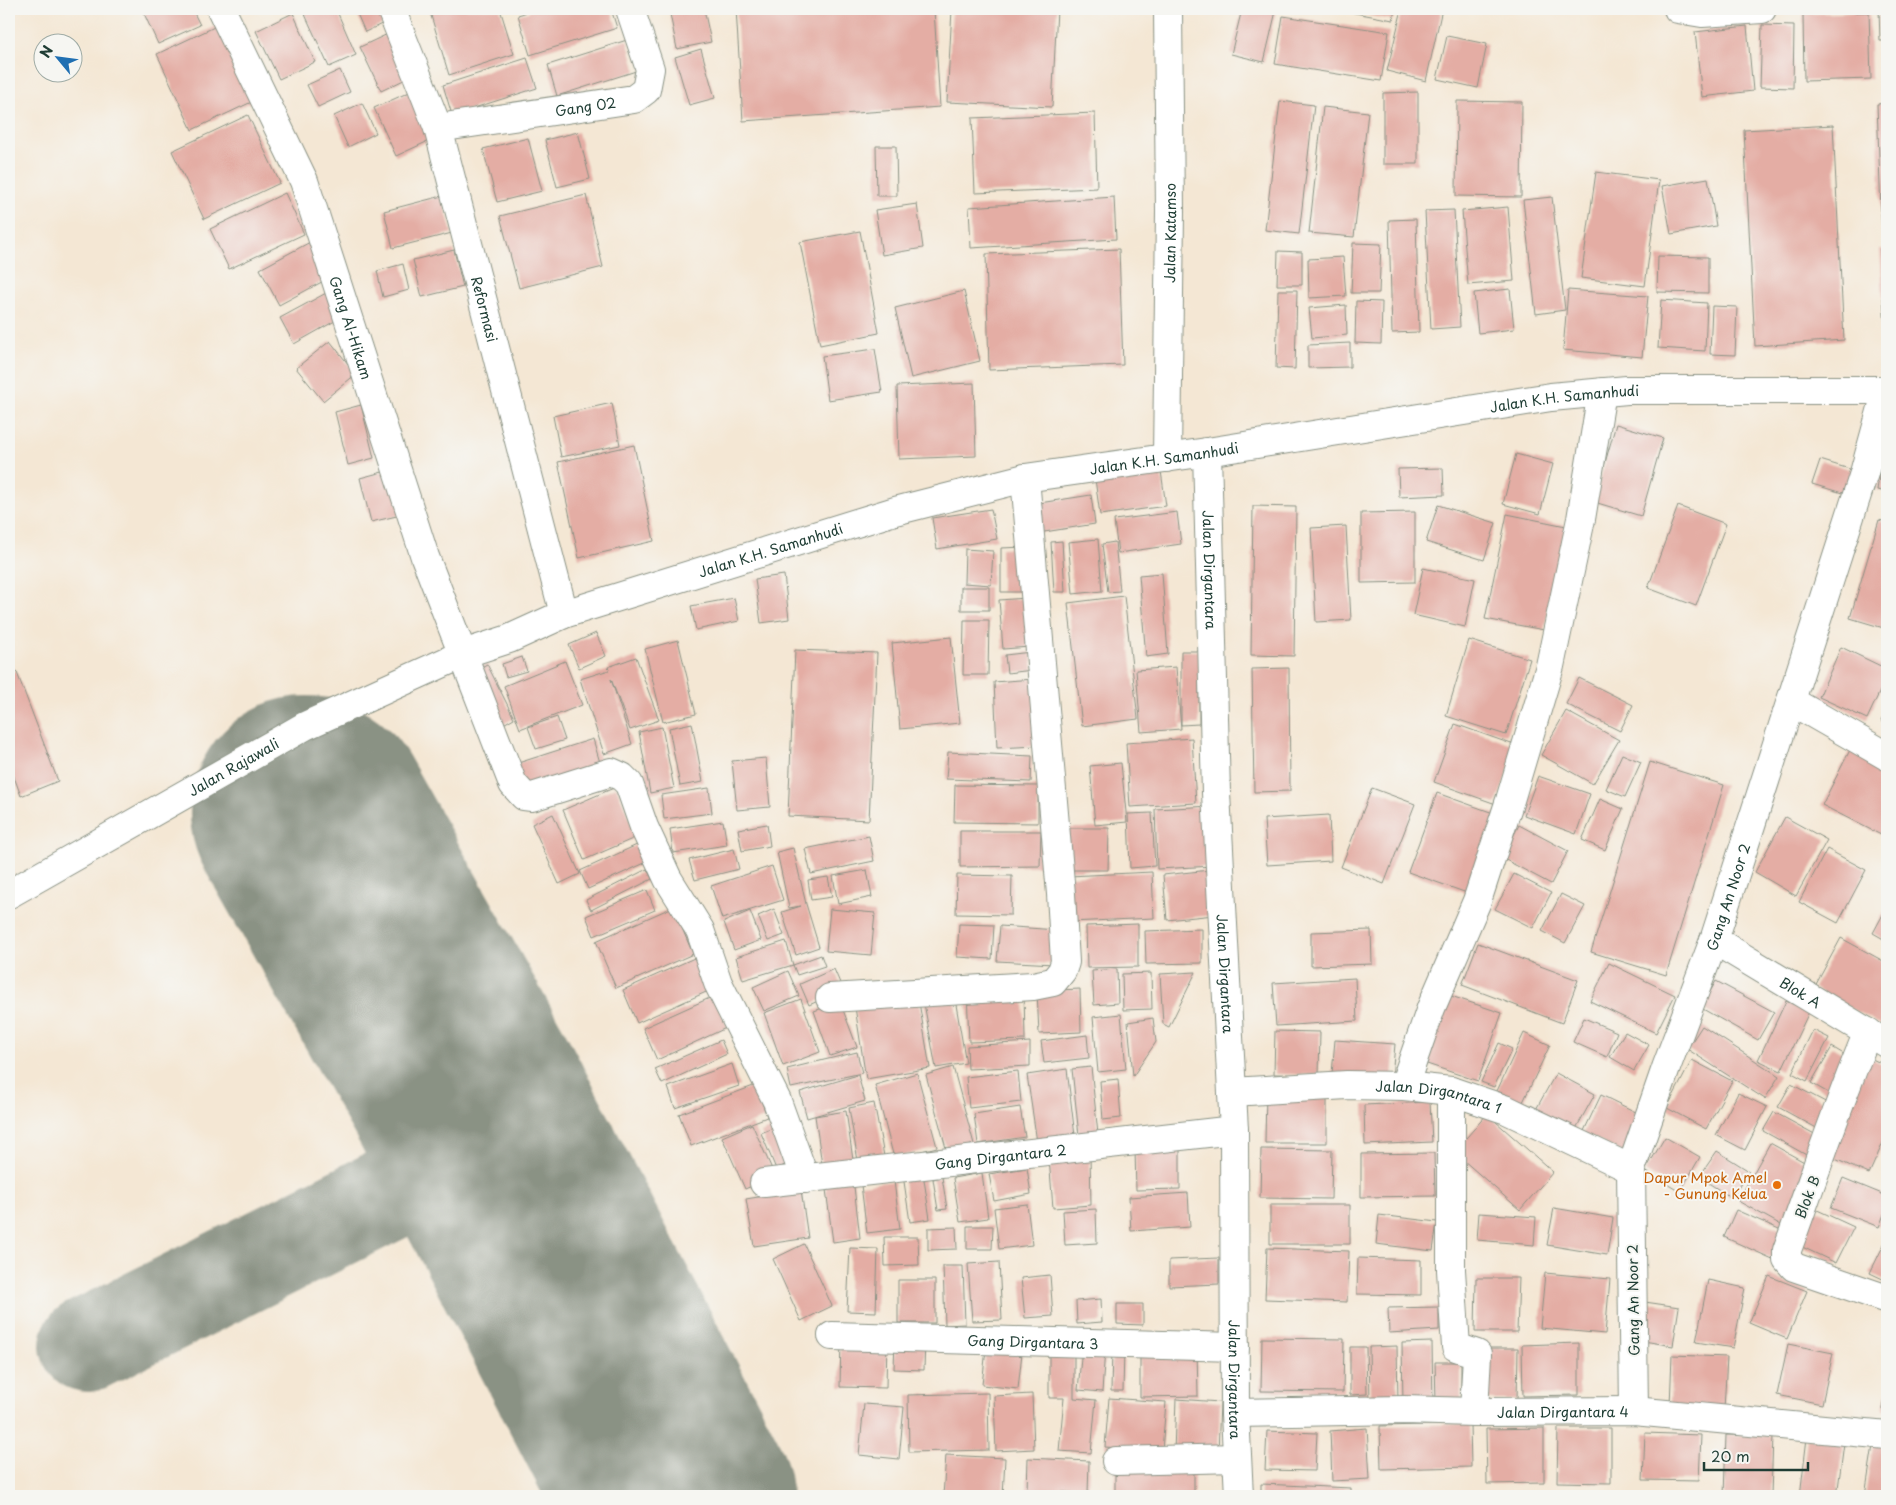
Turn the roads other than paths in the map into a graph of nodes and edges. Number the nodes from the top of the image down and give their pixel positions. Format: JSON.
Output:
{"nodes":[{"id":1,"x":221,"y":9,"type":"edge"},
{"id":2,"x":391,"y":9,"type":"edge"},
{"id":3,"x":630,"y":9,"type":"edge"},
{"id":4,"x":1168,"y":9,"type":"edge"},
{"id":5,"x":1678,"y":9,"type":"edge"},
{"id":6,"x":1762,"y":9,"type":"edge"},
{"id":7,"x":438,"y":128,"type":"junction"},
{"id":8,"x":1887,"y":390,"type":"edge"},
{"id":9,"x":1602,"y":392,"type":"junction"},
{"id":10,"x":1207,"y":452,"type":"junction"},
{"id":11,"x":1167,"y":458,"type":"junction"},
{"id":12,"x":1025,"y":478,"type":"junction"},
{"id":13,"x":564,"y":614,"type":"junction"},
{"id":14,"x":463,"y":654,"type":"junction"},
{"id":15,"x":1790,"y":701,"type":"junction"},
{"id":16,"x":1887,"y":756,"type":"edge"},
{"id":17,"x":9,"y":894,"type":"edge"},
{"id":18,"x":1714,"y":940,"type":"junction"},
{"id":19,"x":830,"y":998,"type":"dead end"},
{"id":20,"x":1878,"y":1038,"type":"edge"},
{"id":21,"x":1404,"y":1086,"type":"junction"},
{"id":22,"x":1451,"y":1091,"type":"junction"},
{"id":23,"x":1232,"y":1092,"type":"junction"},
{"id":24,"x":1234,"y":1130,"type":"junction"},
{"id":25,"x":1631,"y":1169,"type":"junction"},
{"id":26,"x":805,"y":1179,"type":"junction"},
{"id":27,"x":764,"y":1183,"type":"dead end"},
{"id":28,"x":1887,"y":1299,"type":"edge"},
{"id":29,"x":832,"y":1336,"type":"dead end"},
{"id":30,"x":1236,"y":1347,"type":"junction"},
{"id":31,"x":1634,"y":1411,"type":"junction"},
{"id":32,"x":1474,"y":1412,"type":"junction"},
{"id":33,"x":1235,"y":1413,"type":"junction"},
{"id":34,"x":1887,"y":1435,"type":"edge"},
{"id":35,"x":1237,"y":1458,"type":"junction"},
{"id":36,"x":1116,"y":1461,"type":"dead end"},
{"id":37,"x":1239,"y":1496,"type":"edge"}],
"edges":[{"from":1,"to":14,"type":"street","name":"Gang Al-Hikam"},
{"from":2,"to":7,"type":"street","name":"Reformasi"},
{"from":3,"to":7,"type":"street","name":"Gang 02"},
{"from":4,"to":11,"type":"street","name":"Jalan Katamso"},
{"from":5,"to":6,"type":"street"},
{"from":7,"to":13,"type":"street","name":"Reformasi"},
{"from":8,"to":9,"type":"street","name":"Jalan K.H. Samanhudi"},
{"from":8,"to":15,"type":"street","name":"Gang An Noor 2"},
{"from":9,"to":10,"type":"street","name":"Jalan K.H. Samanhudi"},
{"from":9,"to":21,"type":"street"},
{"from":10,"to":11,"type":"street","name":"Jalan K.H. Samanhudi"},
{"from":10,"to":23,"type":"street","name":"Jalan Dirgantara"},
{"from":11,"to":12,"type":"street","name":"Jalan K.H. Samanhudi"},
{"from":12,"to":13,"type":"street","name":"Jalan K.H. Samanhudi"},
{"from":12,"to":19,"type":"street"},
{"from":13,"to":14,"type":"street","name":"Jalan K.H. Samanhudi"},
{"from":14,"to":17,"type":"street","name":"Jalan Rajawali"},
{"from":14,"to":26,"type":"street","name":"Gang Al-Hikam"},
{"from":15,"to":16,"type":"street"},
{"from":15,"to":18,"type":"street","name":"Gang An Noor 2"},
{"from":18,"to":20,"type":"street","name":"Blok A"},
{"from":18,"to":25,"type":"street","name":"Gang An Noor 2"},
{"from":20,"to":28,"type":"street","name":"Blok B"},
{"from":21,"to":22,"type":"street","name":"Jalan Dirgantara 1"},
{"from":21,"to":23,"type":"street","name":"Jalan Dirgantara 1"},
{"from":22,"to":25,"type":"street","name":"Jalan Dirgantara 1"},
{"from":22,"to":32,"type":"street"},
{"from":23,"to":24,"type":"street","name":"Jalan Dirgantara"},
{"from":24,"to":26,"type":"street","name":"Gang Dirgantara 2"},
{"from":24,"to":30,"type":"street","name":"Jalan Dirgantara"},
{"from":25,"to":31,"type":"street","name":"Gang An Noor 2"},
{"from":26,"to":27,"type":"street","name":"Gang Dirgantara 2"},
{"from":29,"to":30,"type":"street","name":"Gang Dirgantara 3"},
{"from":30,"to":33,"type":"street","name":"Jalan Dirgantara"},
{"from":31,"to":32,"type":"street","name":"Jalan Dirgantara 4"},
{"from":31,"to":34,"type":"street","name":"Jalan Dirgantara 4"},
{"from":32,"to":33,"type":"street","name":"Jalan Dirgantara 4"},
{"from":33,"to":35,"type":"street","name":"Jalan Dirgantara"},
{"from":35,"to":36,"type":"street"},
{"from":35,"to":37,"type":"street","name":"Jalan Dirgantara"}]}
